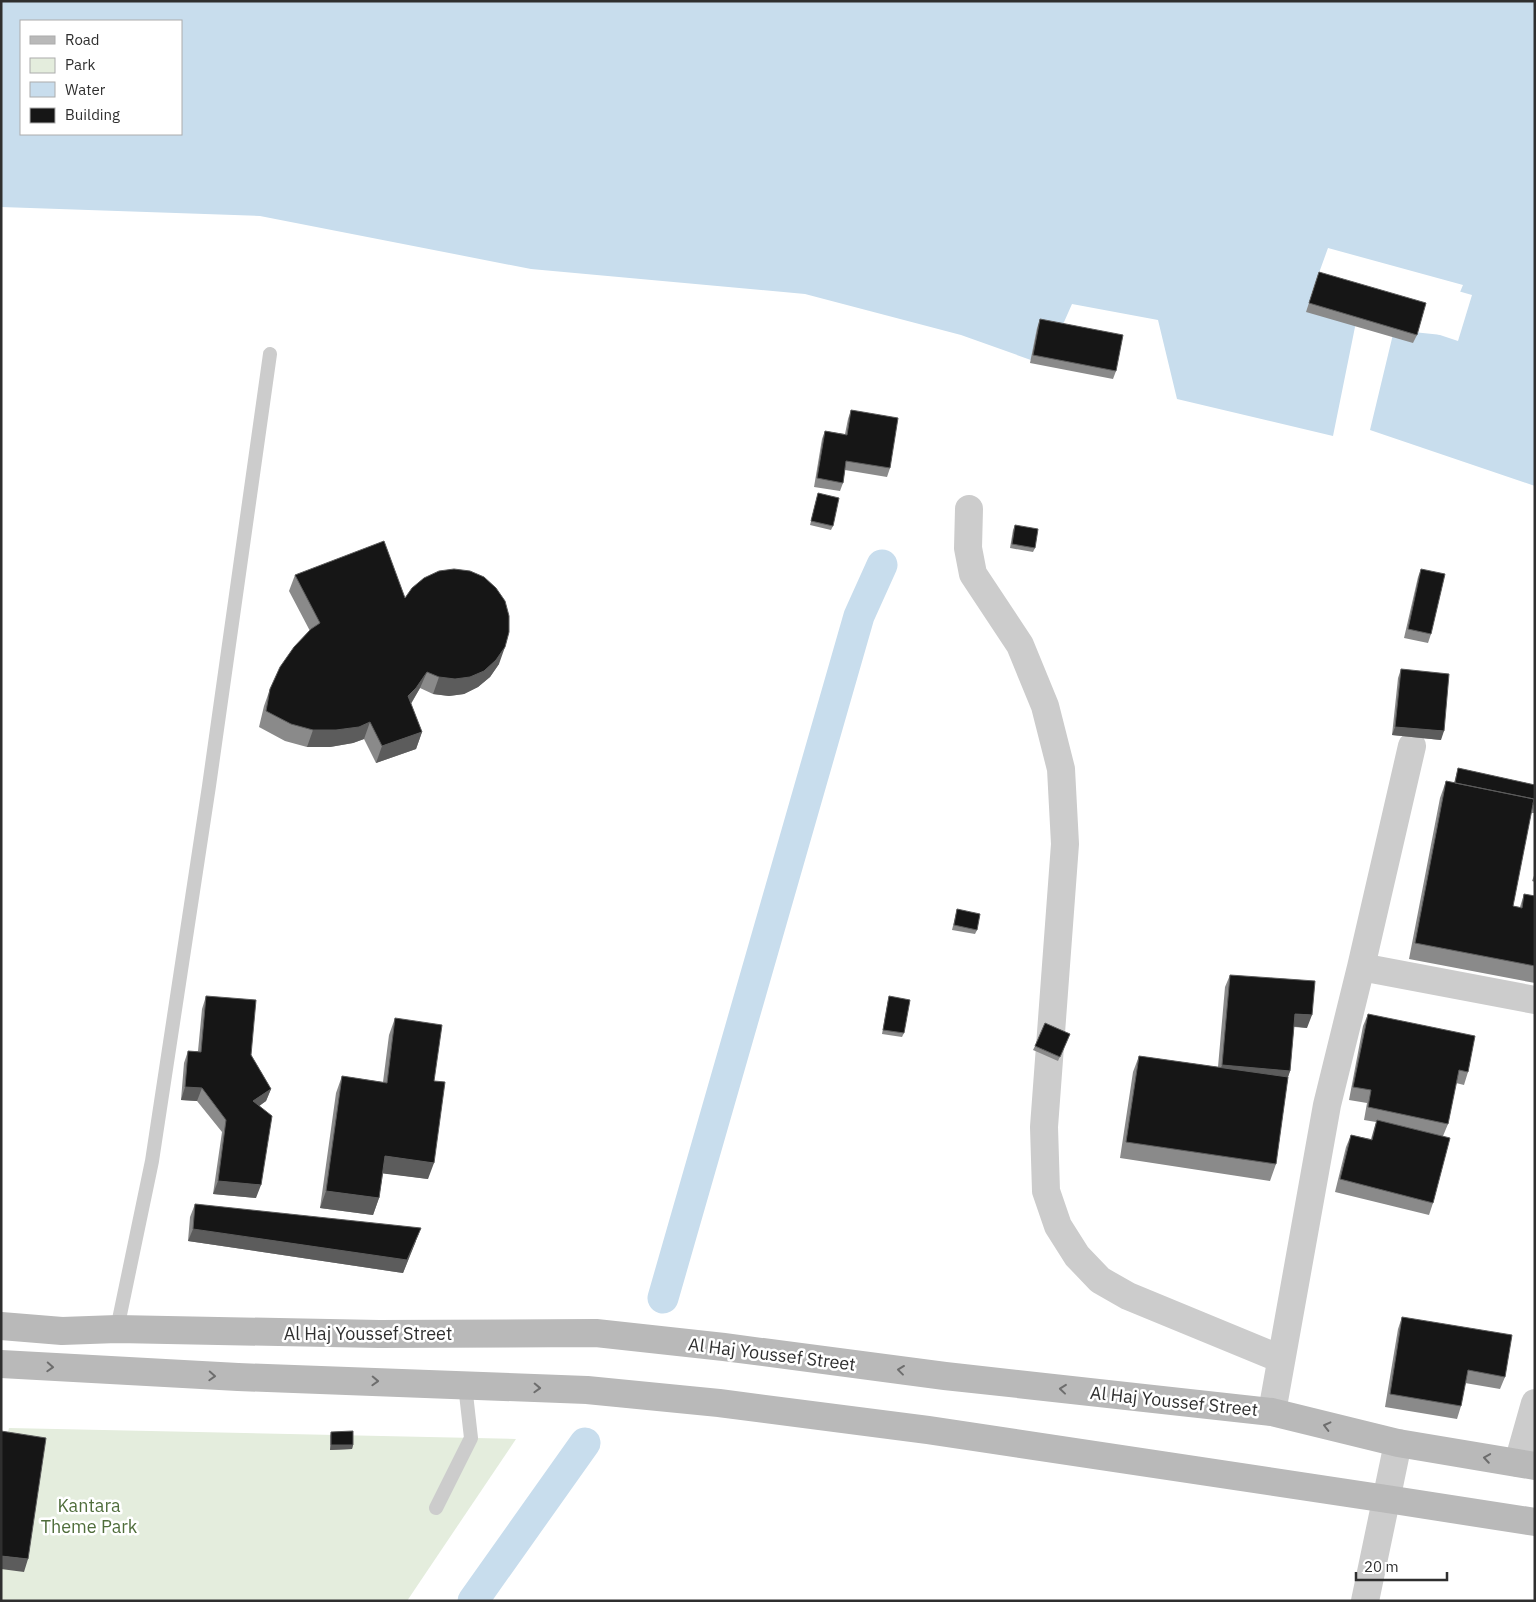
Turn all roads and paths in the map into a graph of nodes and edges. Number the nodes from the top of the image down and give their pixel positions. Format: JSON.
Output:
{"nodes":[{"id":1,"x":270,"y":354,"type":"dead end"},
{"id":2,"x":969,"y":509,"type":"dead end"},
{"id":3,"x":1412,"y":746,"type":"dead end"},
{"id":4,"x":1361,"y":967,"type":"junction"},
{"id":5,"x":1535,"y":1000,"type":"edge"},
{"id":6,"x":1,"y":1326,"type":"edge"},
{"id":7,"x":118,"y":1329,"type":"junction"},
{"id":8,"x":1281,"y":1359,"type":"junction"},
{"id":9,"x":1,"y":1364,"type":"edge"},
{"id":10,"x":465,"y":1384,"type":"junction"},
{"id":11,"x":1535,"y":1403,"type":"edge"},
{"id":12,"x":1272,"y":1412,"type":"junction"},
{"id":13,"x":1398,"y":1443,"type":"junction"},
{"id":14,"x":1526,"y":1464,"type":"edge"},
{"id":15,"x":1387,"y":1499,"type":"junction"},
{"id":16,"x":436,"y":1508,"type":"dead end"},
{"id":17,"x":1535,"y":1522,"type":"edge"},
{"id":18,"x":1365,"y":1601,"type":"edge"}],
"edges":[{"from":1,"to":7,"type":"lane"},
{"from":2,"to":8,"type":"street"},
{"from":3,"to":4,"type":"street"},
{"from":4,"to":5,"type":"street"},
{"from":4,"to":8,"type":"street"},
{"from":6,"to":7,"type":"main road","name":"Al Haj Youssef Street"},
{"from":12,"to":7,"type":"main road","name":"Al Haj Youssef Street","one_way":true},
{"from":8,"to":12,"type":"street"},
{"from":9,"to":10,"type":"main road","one_way":true},
{"from":10,"to":15,"type":"main road","one_way":true},
{"from":10,"to":16,"type":"lane"},
{"from":11,"to":14,"type":"street"},
{"from":13,"to":12,"type":"main road","name":"Al Haj Youssef Street","one_way":true},
{"from":14,"to":13,"type":"main road","name":"Al Haj Youssef Street","one_way":true},
{"from":13,"to":15,"type":"street"},
{"from":15,"to":17,"type":"main road"},
{"from":15,"to":18,"type":"street"}]}
